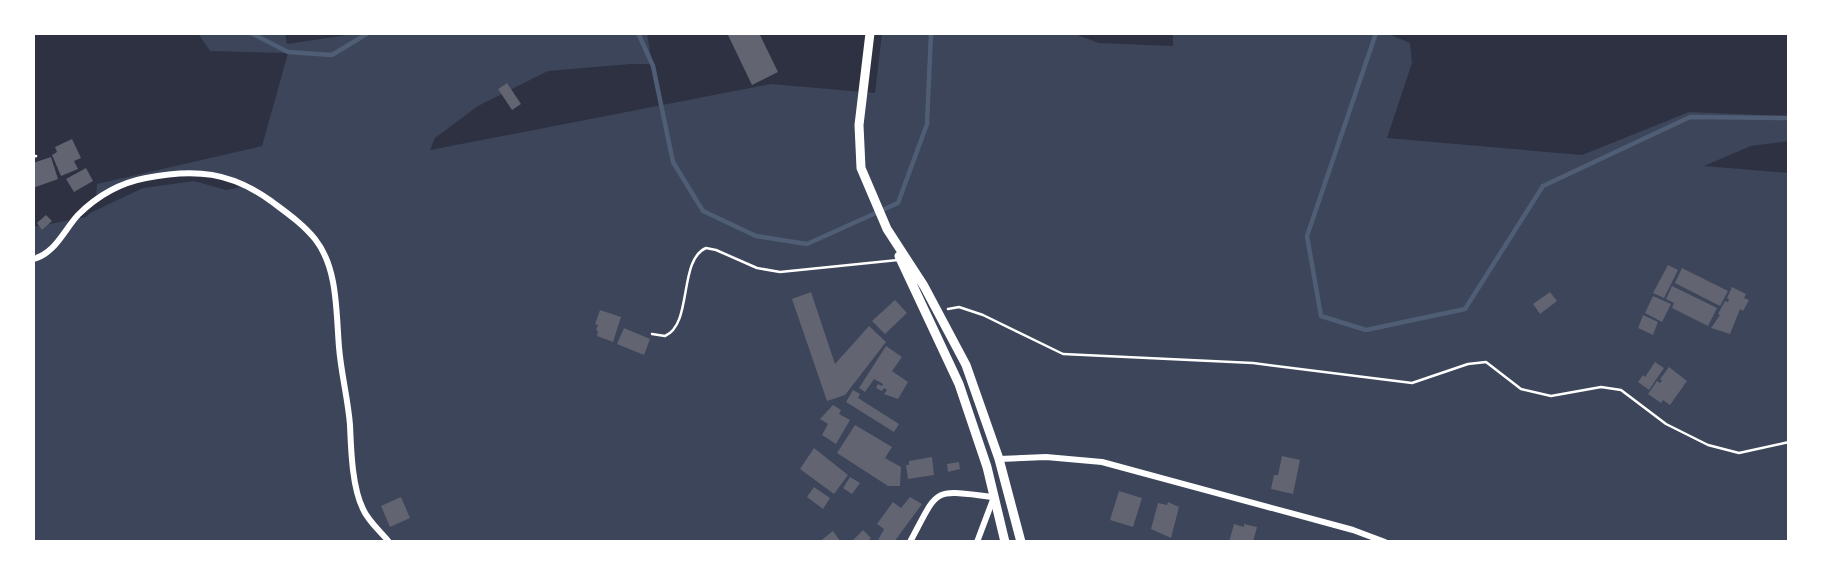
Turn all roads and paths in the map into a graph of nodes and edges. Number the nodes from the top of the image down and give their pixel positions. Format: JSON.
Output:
{"nodes":[{"id":1,"x":870,"y":33,"type":"edge"},
{"id":2,"x":887,"y":229,"type":"junction"},
{"id":3,"x":33,"y":258,"type":"edge"},
{"id":4,"x":901,"y":259,"type":"junction"},
{"id":5,"x":938,"y":311,"type":"junction"},
{"id":6,"x":652,"y":334,"type":"dead end"},
{"id":7,"x":1789,"y":442,"type":"edge"},
{"id":8,"x":999,"y":459,"type":"junction"},
{"id":9,"x":994,"y":498,"type":"junction"},
{"id":10,"x":389,"y":542,"type":"edge"},
{"id":11,"x":910,"y":542,"type":"edge"},
{"id":12,"x":977,"y":542,"type":"edge"},
{"id":13,"x":1005,"y":542,"type":"edge"},
{"id":14,"x":1021,"y":542,"type":"edge"},
{"id":15,"x":1385,"y":542,"type":"edge"}],
"edges":[{"from":1,"to":2,"type":"main road"},
{"from":2,"to":4,"type":"main road"},
{"from":2,"to":5,"type":"main road"},
{"from":3,"to":10,"type":"street"},
{"from":4,"to":6,"type":"lane"},
{"from":4,"to":9,"type":"main road"},
{"from":5,"to":7,"type":"path"},
{"from":5,"to":8,"type":"main road"},
{"from":8,"to":14,"type":"main road"},
{"from":8,"to":15,"type":"street"},
{"from":9,"to":11,"type":"street"},
{"from":9,"to":12,"type":"street"},
{"from":9,"to":13,"type":"main road"}]}
